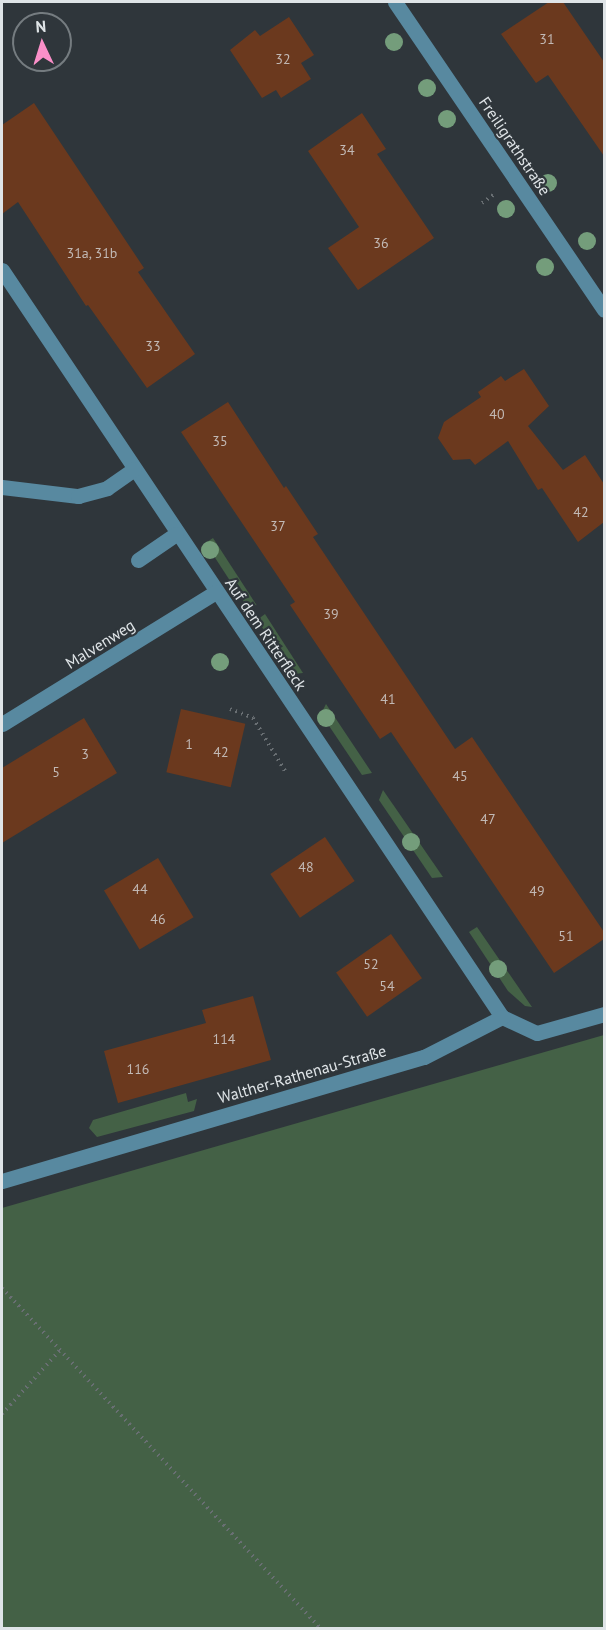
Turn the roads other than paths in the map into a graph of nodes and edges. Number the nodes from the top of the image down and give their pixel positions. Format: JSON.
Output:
{"nodes":[{"id":1,"x":395,"y":2,"type":"edge"},
{"id":2,"x":2,"y":270,"type":"edge"},
{"id":3,"x":604,"y":310,"type":"edge"},
{"id":4,"x":134,"y":469,"type":"junction"},
{"id":5,"x":2,"y":487,"type":"edge"},
{"id":6,"x":176,"y":534,"type":"junction"},
{"id":7,"x":138,"y":560,"type":"dead end"},
{"id":8,"x":216,"y":592,"type":"junction"},
{"id":9,"x":2,"y":724,"type":"edge"},
{"id":10,"x":604,"y":1014,"type":"edge"},
{"id":11,"x":502,"y":1017,"type":"junction"},
{"id":12,"x":2,"y":1181,"type":"edge"}],
"edges":[{"from":1,"to":3,"type":"street","name":"Freiligrathstraße"},
{"from":2,"to":4,"type":"street","name":"Auf dem Ritterfleck"},
{"from":4,"to":5,"type":"street"},
{"from":4,"to":6,"type":"street","name":"Auf dem Ritterfleck"},
{"from":6,"to":7,"type":"street"},
{"from":6,"to":8,"type":"street","name":"Auf dem Ritterfleck"},
{"from":8,"to":9,"type":"street","name":"Malvenweg"},
{"from":8,"to":11,"type":"street","name":"Auf dem Ritterfleck"},
{"from":10,"to":11,"type":"street"},
{"from":11,"to":12,"type":"street","name":"Walther-Rathenau-Straße"}]}
